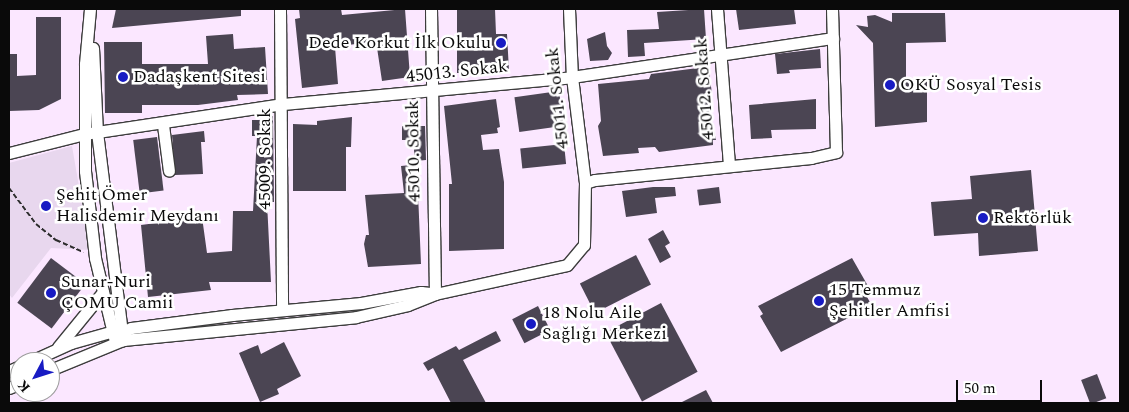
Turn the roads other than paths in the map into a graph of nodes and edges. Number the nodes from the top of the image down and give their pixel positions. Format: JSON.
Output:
{"nodes":[{"id":1,"x":90,"y":9,"type":"edge"},
{"id":2,"x":96,"y":9,"type":"edge"},
{"id":3,"x":280,"y":9,"type":"edge"},
{"id":4,"x":431,"y":9,"type":"edge"},
{"id":5,"x":569,"y":9,"type":"edge"},
{"id":6,"x":717,"y":9,"type":"edge"},
{"id":7,"x":832,"y":9,"type":"edge"},
{"id":8,"x":833,"y":38,"type":"junction"},
{"id":9,"x":720,"y":53,"type":"junction"},
{"id":10,"x":572,"y":77,"type":"junction"},
{"id":11,"x":431,"y":93,"type":"junction"},
{"id":12,"x":283,"y":104,"type":"junction"},
{"id":13,"x":163,"y":124,"type":"junction"},
{"id":14,"x":97,"y":132,"type":"junction"},
{"id":15,"x":84,"y":134,"type":"junction"},
{"id":16,"x":9,"y":153,"type":"edge"},
{"id":17,"x":729,"y":166,"type":"junction"},
{"id":18,"x":169,"y":171,"type":"dead end"},
{"id":19,"x":585,"y":183,"type":"junction"},
{"id":20,"x":103,"y":292,"type":"junction"},
{"id":21,"x":435,"y":294,"type":"junction"},
{"id":22,"x":282,"y":310,"type":"junction"},
{"id":23,"x":120,"y":336,"type":"junction"},
{"id":24,"x":56,"y":350,"type":"junction"},
{"id":25,"x":52,"y":352,"type":"edge"},
{"id":26,"x":60,"y":365,"type":"edge"}],
"edges":[{"from":1,"to":15,"type":"street"},
{"from":2,"to":14,"type":"street"},
{"from":3,"to":12,"type":"street","name":"45009. Sokak"},
{"from":4,"to":11,"type":"street","name":"45010. Sokak"},
{"from":5,"to":10,"type":"street","name":"45011. Sokak"},
{"from":6,"to":9,"type":"street","name":"45012. Sokak"},
{"from":7,"to":8,"type":"street"},
{"from":8,"to":9,"type":"street","name":"45013. Sokak"},
{"from":8,"to":17,"type":"street"},
{"from":9,"to":10,"type":"street","name":"45013. Sokak"},
{"from":9,"to":17,"type":"street","name":"45012. Sokak"},
{"from":10,"to":11,"type":"street","name":"45013. Sokak"},
{"from":10,"to":19,"type":"street","name":"45011. Sokak"},
{"from":11,"to":12,"type":"street","name":"45013. Sokak"},
{"from":11,"to":21,"type":"street","name":"45010. Sokak"},
{"from":12,"to":13,"type":"street","name":"45013. Sokak"},
{"from":12,"to":22,"type":"street","name":"45009. Sokak"},
{"from":13,"to":14,"type":"street","name":"45013. Sokak"},
{"from":13,"to":18,"type":"street"},
{"from":14,"to":15,"type":"street","name":"45013. Sokak"},
{"from":14,"to":23,"type":"street"},
{"from":15,"to":16,"type":"street","name":"45013. Sokak"},
{"from":15,"to":20,"type":"street"},
{"from":17,"to":19,"type":"street"},
{"from":19,"to":21,"type":"street","name":"45011. Sokak"},
{"from":20,"to":23,"type":"street"},
{"from":20,"to":24,"type":"street"},
{"from":21,"to":22,"type":"street"},
{"from":21,"to":23,"type":"street"},
{"from":22,"to":23,"type":"street"},
{"from":23,"to":24,"type":"street"},
{"from":23,"to":26,"type":"street"},
{"from":24,"to":25,"type":"street"}]}
